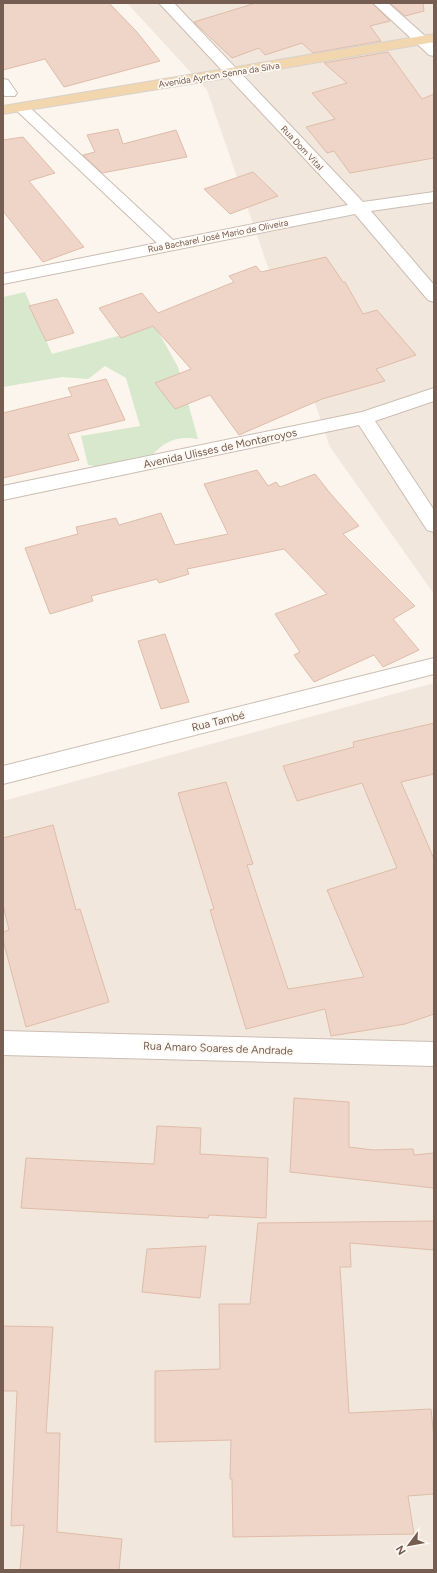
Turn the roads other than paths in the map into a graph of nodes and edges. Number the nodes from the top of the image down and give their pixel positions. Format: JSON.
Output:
{"nodes":[{"id":1,"x":166,"y":3,"type":"edge"},
{"id":2,"x":380,"y":3,"type":"edge"},
{"id":3,"x":427,"y":39,"type":"edge"},
{"id":4,"x":434,"y":52,"type":"edge"},
{"id":5,"x":233,"y":73,"type":"junction"},
{"id":6,"x":21,"y":107,"type":"junction"},
{"id":7,"x":3,"y":110,"type":"edge"},
{"id":8,"x":434,"y":197,"type":"edge"},
{"id":9,"x":359,"y":208,"type":"junction"},
{"id":10,"x":168,"y":245,"type":"junction"},
{"id":11,"x":3,"y":278,"type":"edge"},
{"id":12,"x":434,"y":296,"type":"edge"},
{"id":13,"x":434,"y":394,"type":"edge"},
{"id":14,"x":364,"y":418,"type":"junction"},
{"id":15,"x":3,"y":494,"type":"edge"},
{"id":16,"x":434,"y":525,"type":"edge"},
{"id":17,"x":434,"y":666,"type":"edge"},
{"id":18,"x":3,"y":775,"type":"edge"},
{"id":19,"x":3,"y":1042,"type":"edge"},
{"id":20,"x":434,"y":1054,"type":"edge"}],
"edges":[{"from":1,"to":5,"type":"street","name":"Rua Dom Vital"},
{"from":2,"to":3,"type":"street"},
{"from":3,"to":4,"type":"street"},
{"from":3,"to":5,"type":"main road","name":"Avenida Ayrton Senna da Silva"},
{"from":5,"to":6,"type":"main road","name":"Avenida Ayrton Senna da Silva"},
{"from":5,"to":9,"type":"street","name":"Rua Dom Vital"},
{"from":6,"to":7,"type":"main road","name":"Avenida Ayrton Senna da Silva"},
{"from":6,"to":10,"type":"street"},
{"from":8,"to":9,"type":"street","name":"Rua Bacharel José Mario de Oliveira"},
{"from":9,"to":10,"type":"street","name":"Rua Bacharel José Mario de Oliveira"},
{"from":9,"to":12,"type":"street","name":"Rua Dom Vital"},
{"from":10,"to":11,"type":"street","name":"Rua Bacharel José Mario de Oliveira"},
{"from":13,"to":14,"type":"street","name":"Avenida Ulisses de Montarroyos"},
{"from":14,"to":15,"type":"street","name":"Avenida Ulisses de Montarroyos"},
{"from":14,"to":16,"type":"street"},
{"from":17,"to":18,"type":"street","name":"Rua També"},
{"from":19,"to":20,"type":"street","name":"Rua Amaro Soares de Andrade"}]}
